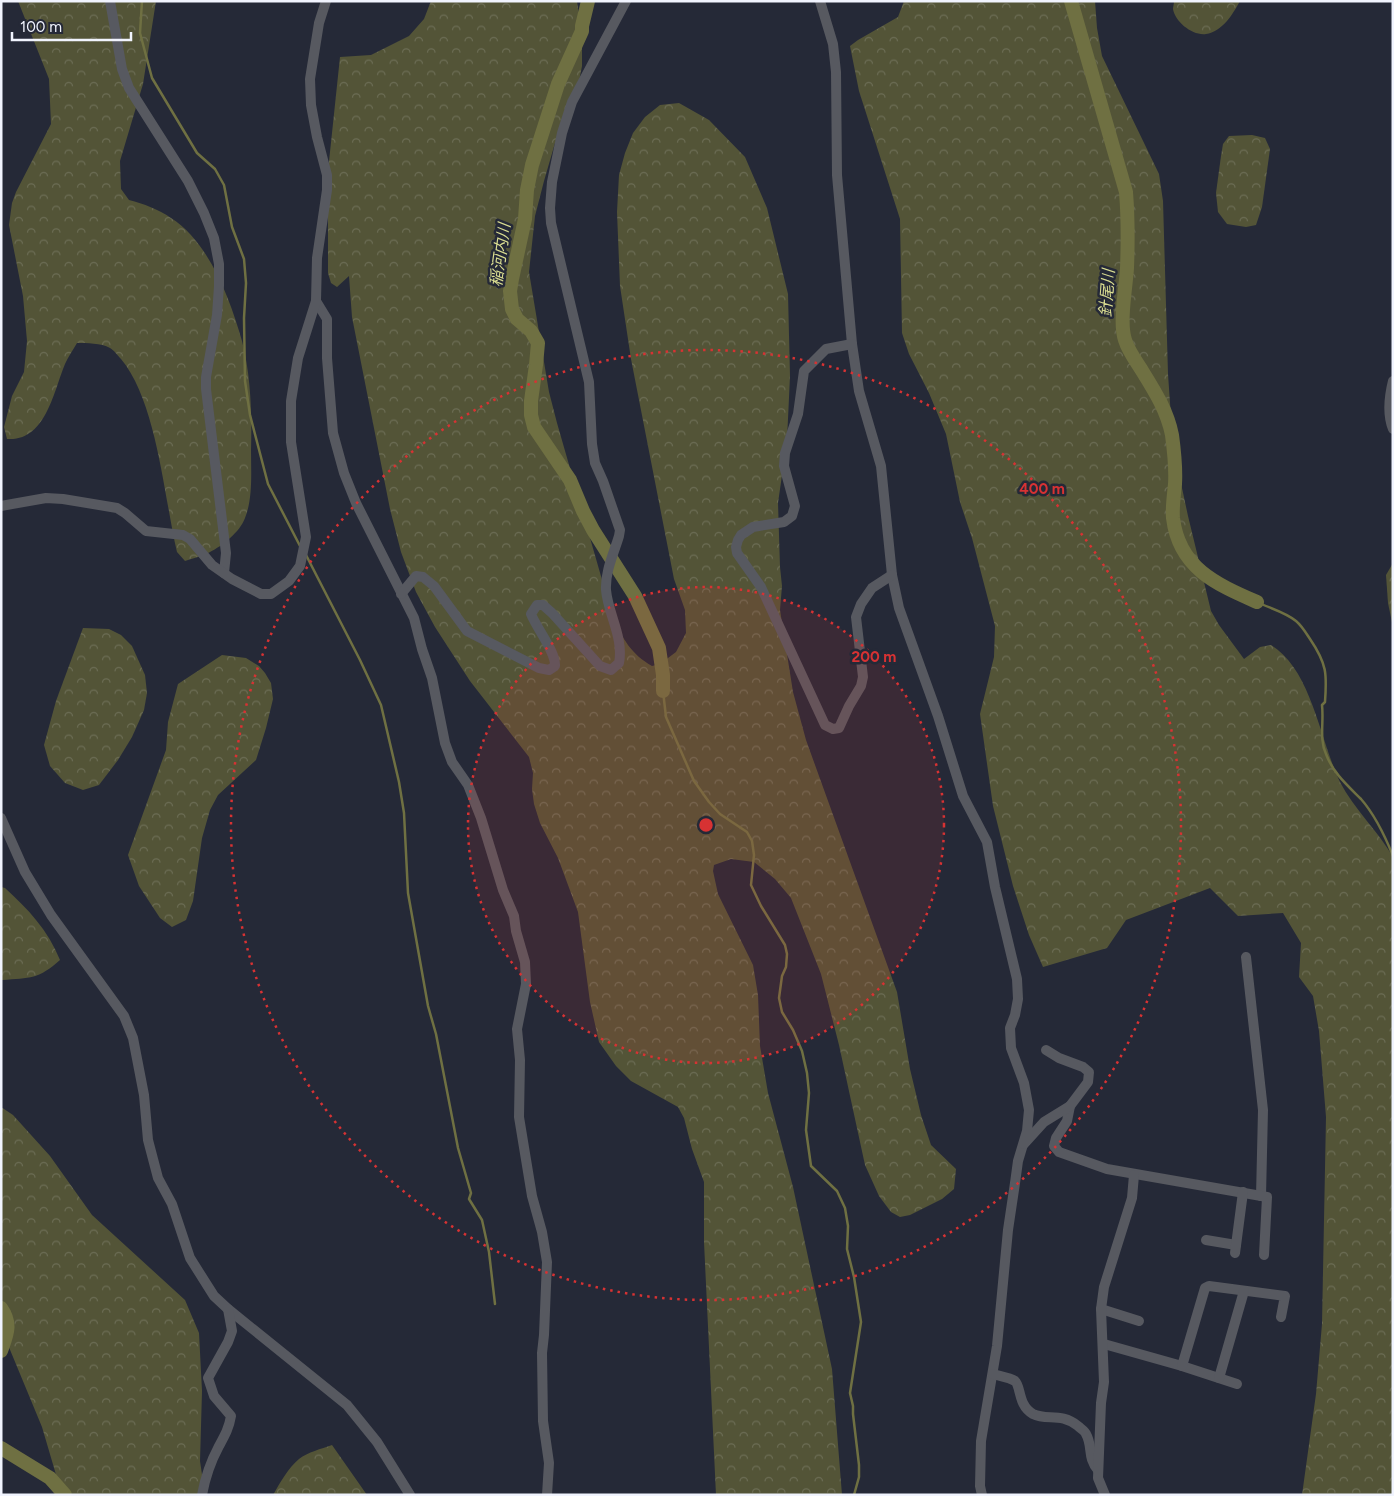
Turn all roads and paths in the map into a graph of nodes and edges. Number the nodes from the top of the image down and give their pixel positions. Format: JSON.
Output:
{"nodes":[{"id":1,"x":110,"y":1,"type":"edge"},
{"id":2,"x":326,"y":1,"type":"edge"},
{"id":3,"x":626,"y":1,"type":"edge"},
{"id":4,"x":820,"y":1,"type":"edge"},
{"id":5,"x":316,"y":301,"type":"junction"},
{"id":6,"x":852,"y":344,"type":"junction"},
{"id":7,"x":1393,"y":381,"type":"edge"},
{"id":8,"x":1393,"y":430,"type":"edge"},
{"id":9,"x":1,"y":506,"type":"edge"},
{"id":10,"x":224,"y":573,"type":"junction"},
{"id":11,"x":892,"y":575,"type":"junction"},
{"id":12,"x":401,"y":594,"type":"junction"},
{"id":13,"x":1,"y":818,"type":"edge"},
{"id":14,"x":1246,"y":957,"type":"dead end"},
{"id":15,"x":1046,"y":1050,"type":"dead end"},
{"id":16,"x":1070,"y":1106,"type":"junction"},
{"id":17,"x":1022,"y":1146,"type":"junction"},
{"id":18,"x":1134,"y":1175,"type":"junction"},
{"id":19,"x":1243,"y":1192,"type":"junction"},
{"id":20,"x":1261,"y":1196,"type":"junction"},
{"id":21,"x":1206,"y":1240,"type":"dead end"},
{"id":22,"x":1264,"y":1255,"type":"dead end"},
{"id":23,"x":1244,"y":1290,"type":"junction"},
{"id":24,"x":228,"y":1309,"type":"junction"},
{"id":25,"x":1101,"y":1309,"type":"junction"},
{"id":26,"x":1281,"y":1317,"type":"dead end"},
{"id":27,"x":1139,"y":1321,"type":"dead end"},
{"id":28,"x":1104,"y":1344,"type":"junction"},
{"id":29,"x":1182,"y":1366,"type":"junction"},
{"id":30,"x":993,"y":1374,"type":"junction"},
{"id":31,"x":1219,"y":1378,"type":"junction"},
{"id":32,"x":1237,"y":1384,"type":"dead end"},
{"id":33,"x":1098,"y":1470,"type":"junction"},
{"id":34,"x":202,"y":1495,"type":"edge"},
{"id":35,"x":410,"y":1495,"type":"edge"},
{"id":36,"x":547,"y":1495,"type":"edge"},
{"id":37,"x":982,"y":1495,"type":"edge"},
{"id":38,"x":1105,"y":1495,"type":"edge"}],
"edges":[{"from":1,"to":10,"type":"street"},
{"from":2,"to":5,"type":"street"},
{"from":3,"to":12,"type":"street"},
{"from":4,"to":6,"type":"street"},
{"from":5,"to":10,"type":"street"},
{"from":5,"to":12,"type":"street"},
{"from":6,"to":11,"type":"street"},
{"from":6,"to":11,"type":"street"},
{"from":7,"to":8,"type":"street"},
{"from":9,"to":10,"type":"street"},
{"from":11,"to":17,"type":"street"},
{"from":12,"to":36,"type":"street"},
{"from":13,"to":24,"type":"street"},
{"from":14,"to":20,"type":"street"},
{"from":15,"to":16,"type":"street"},
{"from":16,"to":17,"type":"street"},
{"from":16,"to":18,"type":"street"},
{"from":17,"to":30,"type":"street"},
{"from":18,"to":19,"type":"street"},
{"from":18,"to":25,"type":"street"},
{"from":19,"to":20,"type":"street"},
{"from":19,"to":21,"type":"street"},
{"from":20,"to":22,"type":"street"},
{"from":23,"to":26,"type":"street"},
{"from":23,"to":29,"type":"street"},
{"from":23,"to":31,"type":"street"},
{"from":24,"to":34,"type":"street"},
{"from":24,"to":35,"type":"street"},
{"from":25,"to":27,"type":"street"},
{"from":25,"to":28,"type":"street"},
{"from":28,"to":29,"type":"street"},
{"from":28,"to":33,"type":"street"},
{"from":29,"to":31,"type":"street"},
{"from":30,"to":33,"type":"street"},
{"from":30,"to":37,"type":"street"},
{"from":31,"to":32,"type":"street"},
{"from":33,"to":38,"type":"street"}]}
